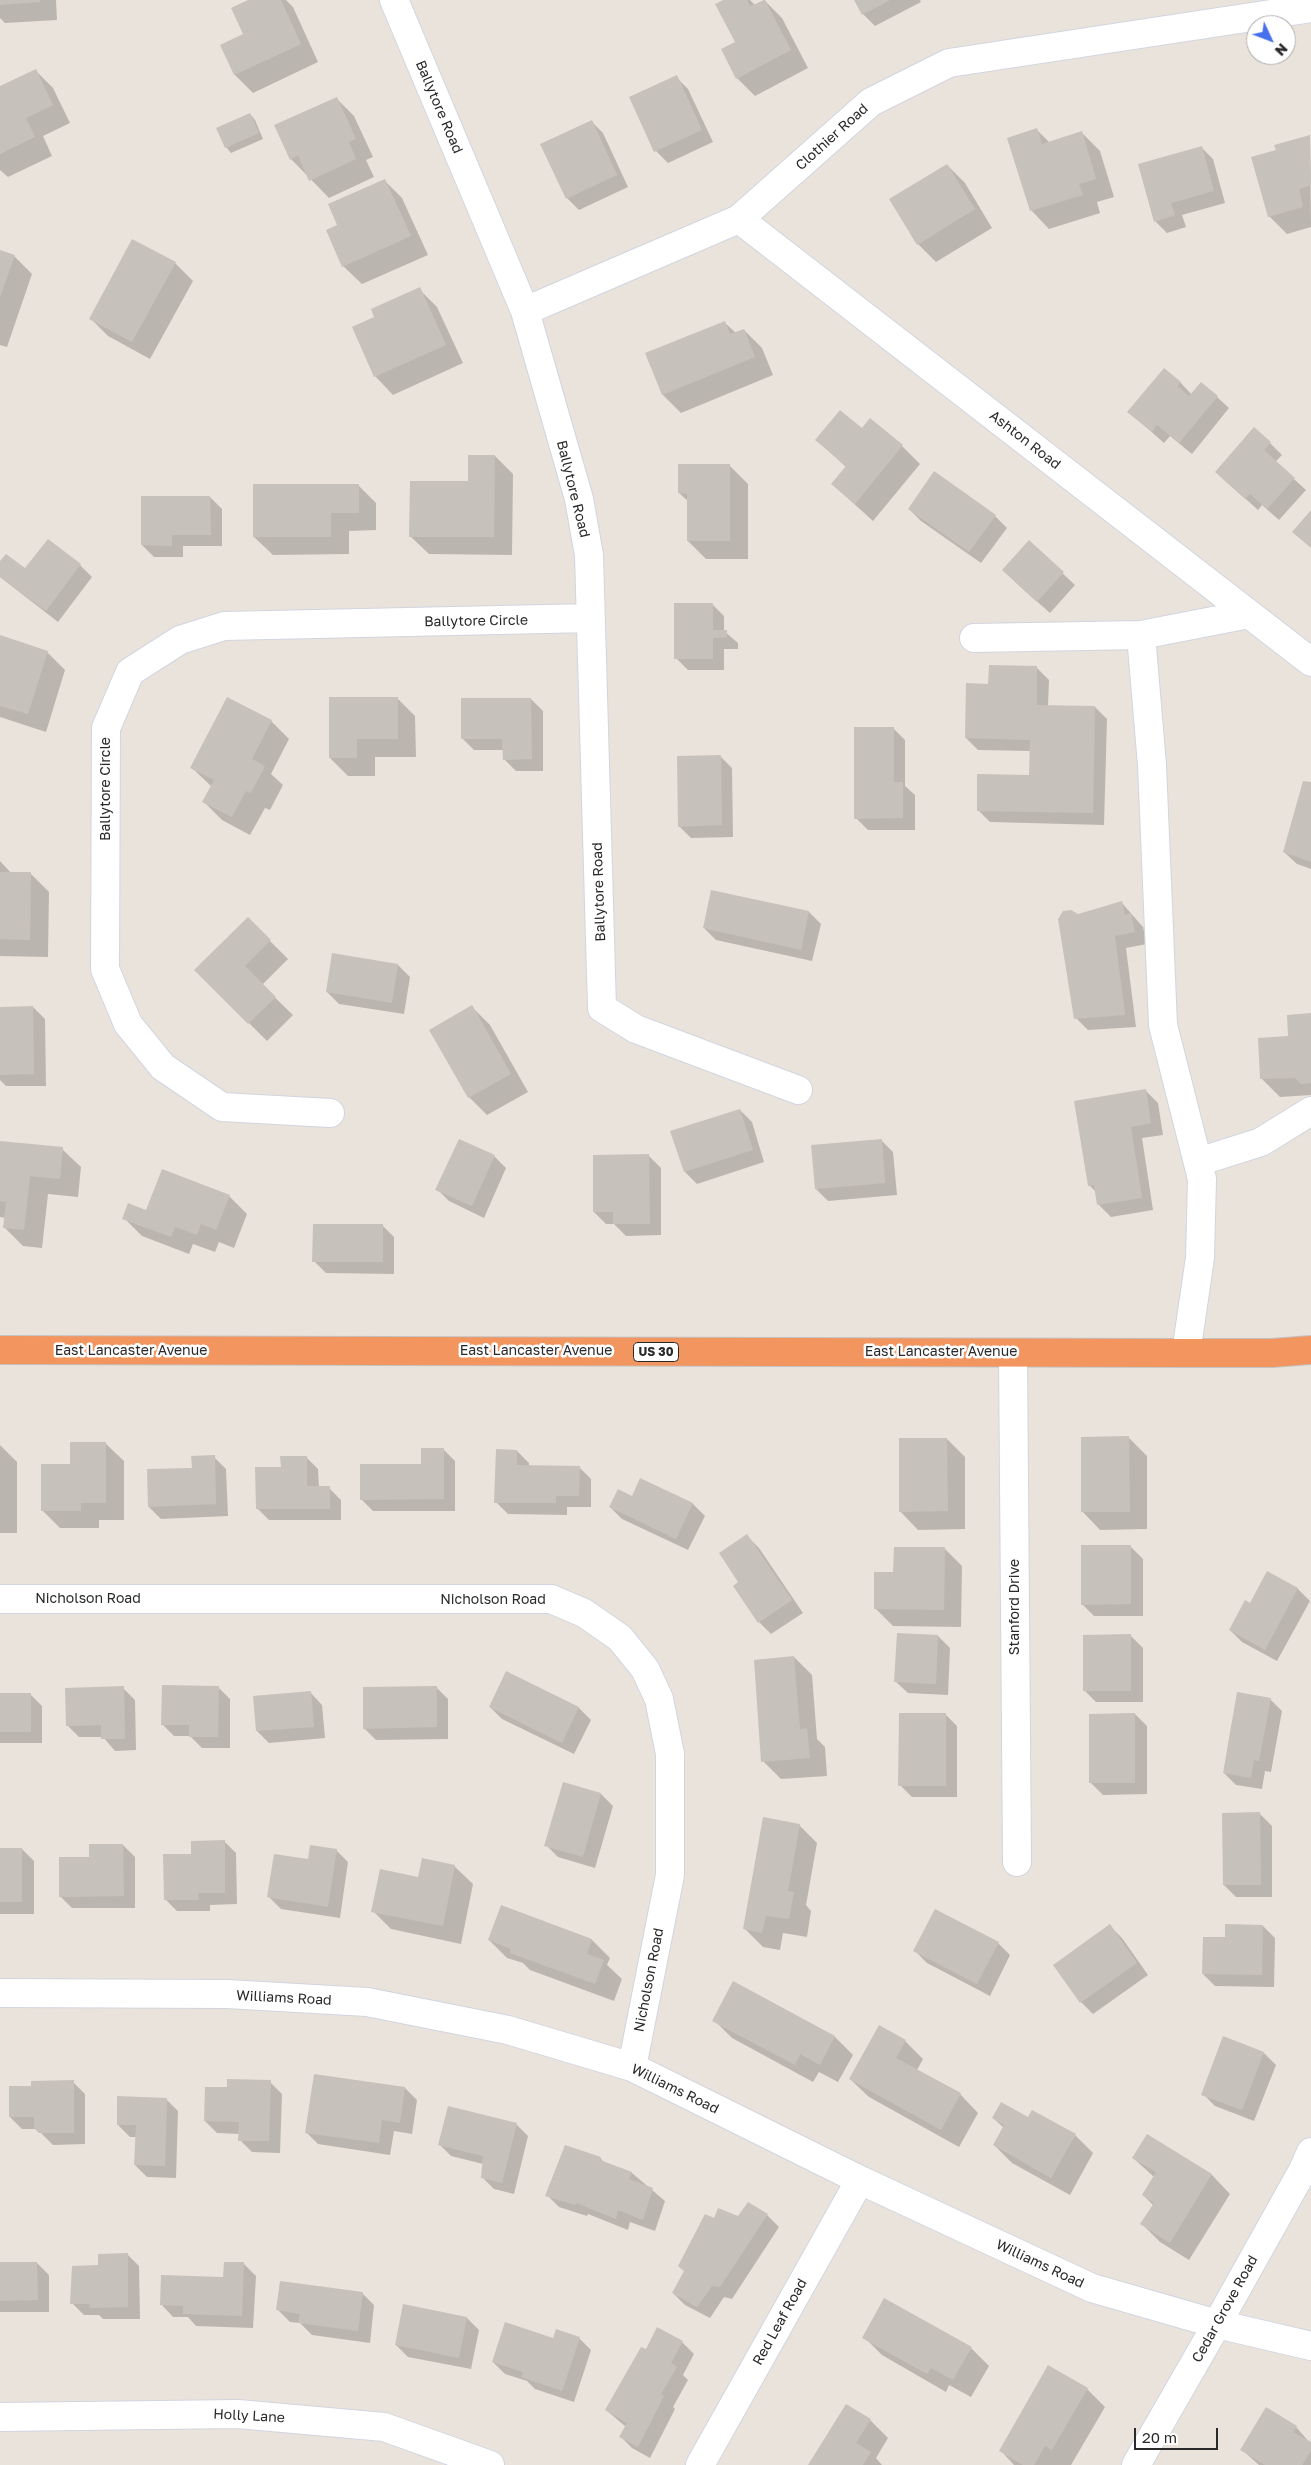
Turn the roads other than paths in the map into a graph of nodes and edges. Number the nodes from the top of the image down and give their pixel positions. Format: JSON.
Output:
{"nodes":[{"id":1,"x":394,"y":0,"type":"edge"},
{"id":2,"x":1311,"y":8,"type":"edge"},
{"id":3,"x":739,"y":219,"type":"junction"},
{"id":4,"x":525,"y":311,"type":"junction"},
{"id":5,"x":1249,"y":614,"type":"junction"},
{"id":6,"x":590,"y":618,"type":"junction"},
{"id":7,"x":1141,"y":635,"type":"junction"},
{"id":8,"x":974,"y":638,"type":"dead end"},
{"id":9,"x":1311,"y":662,"type":"edge"},
{"id":10,"x":798,"y":1090,"type":"dead end"},
{"id":11,"x":1311,"y":1111,"type":"edge"},
{"id":12,"x":330,"y":1113,"type":"dead end"},
{"id":13,"x":1198,"y":1162,"type":"junction"},
{"id":14,"x":0,"y":1350,"type":"edge"},
{"id":15,"x":1311,"y":1350,"type":"edge"},
{"id":16,"x":1013,"y":1353,"type":"junction"},
{"id":17,"x":1186,"y":1353,"type":"junction"},
{"id":18,"x":0,"y":1600,"type":"edge"},
{"id":19,"x":1017,"y":1862,"type":"dead end"},
{"id":20,"x":0,"y":1993,"type":"edge"},
{"id":21,"x":632,"y":2067,"type":"junction"},
{"id":22,"x":1311,"y":2152,"type":"edge"},
{"id":23,"x":860,"y":2180,"type":"junction"},
{"id":24,"x":1217,"y":2324,"type":"junction"},
{"id":25,"x":1311,"y":2346,"type":"edge"},
{"id":26,"x":0,"y":2417,"type":"edge"},
{"id":27,"x":490,"y":2465,"type":"edge"},
{"id":28,"x":700,"y":2465,"type":"edge"},
{"id":29,"x":1136,"y":2465,"type":"edge"}],
"edges":[{"from":1,"to":4,"type":"street","name":"Ballytore Road"},
{"from":2,"to":3,"type":"street","name":"Clothier Road"},
{"from":3,"to":4,"type":"street","name":"Clothier Road"},
{"from":3,"to":5,"type":"street","name":"Ashton Road"},
{"from":4,"to":6,"type":"street","name":"Ballytore Road"},
{"from":5,"to":7,"type":"street"},
{"from":5,"to":9,"type":"street","name":"Ashton Road"},
{"from":6,"to":10,"type":"street","name":"Ballytore Road"},
{"from":6,"to":12,"type":"street","name":"Ballytore Circle"},
{"from":7,"to":8,"type":"street"},
{"from":7,"to":13,"type":"street"},
{"from":11,"to":13,"type":"street"},
{"from":13,"to":17,"type":"street"},
{"from":14,"to":16,"type":"highway","name":"East Lancaster Avenue","number":"US 30"},
{"from":15,"to":17,"type":"highway","name":"East Lancaster Avenue","number":"US 30"},
{"from":16,"to":17,"type":"highway","name":"East Lancaster Avenue","number":"US 30"},
{"from":16,"to":19,"type":"street","name":"Stanford Drive"},
{"from":18,"to":21,"type":"street","name":"Nicholson Road"},
{"from":20,"to":21,"type":"street","name":"Williams Road"},
{"from":21,"to":23,"type":"street","name":"Williams Road"},
{"from":22,"to":24,"type":"street","name":"Cedar Grove Road"},
{"from":23,"to":24,"type":"street","name":"Williams Road"},
{"from":23,"to":28,"type":"street","name":"Red Leaf Road"},
{"from":24,"to":25,"type":"street","name":"Williams Road"},
{"from":24,"to":29,"type":"street","name":"Cedar Grove Road"},
{"from":26,"to":27,"type":"street","name":"Holly Lane"}]}
